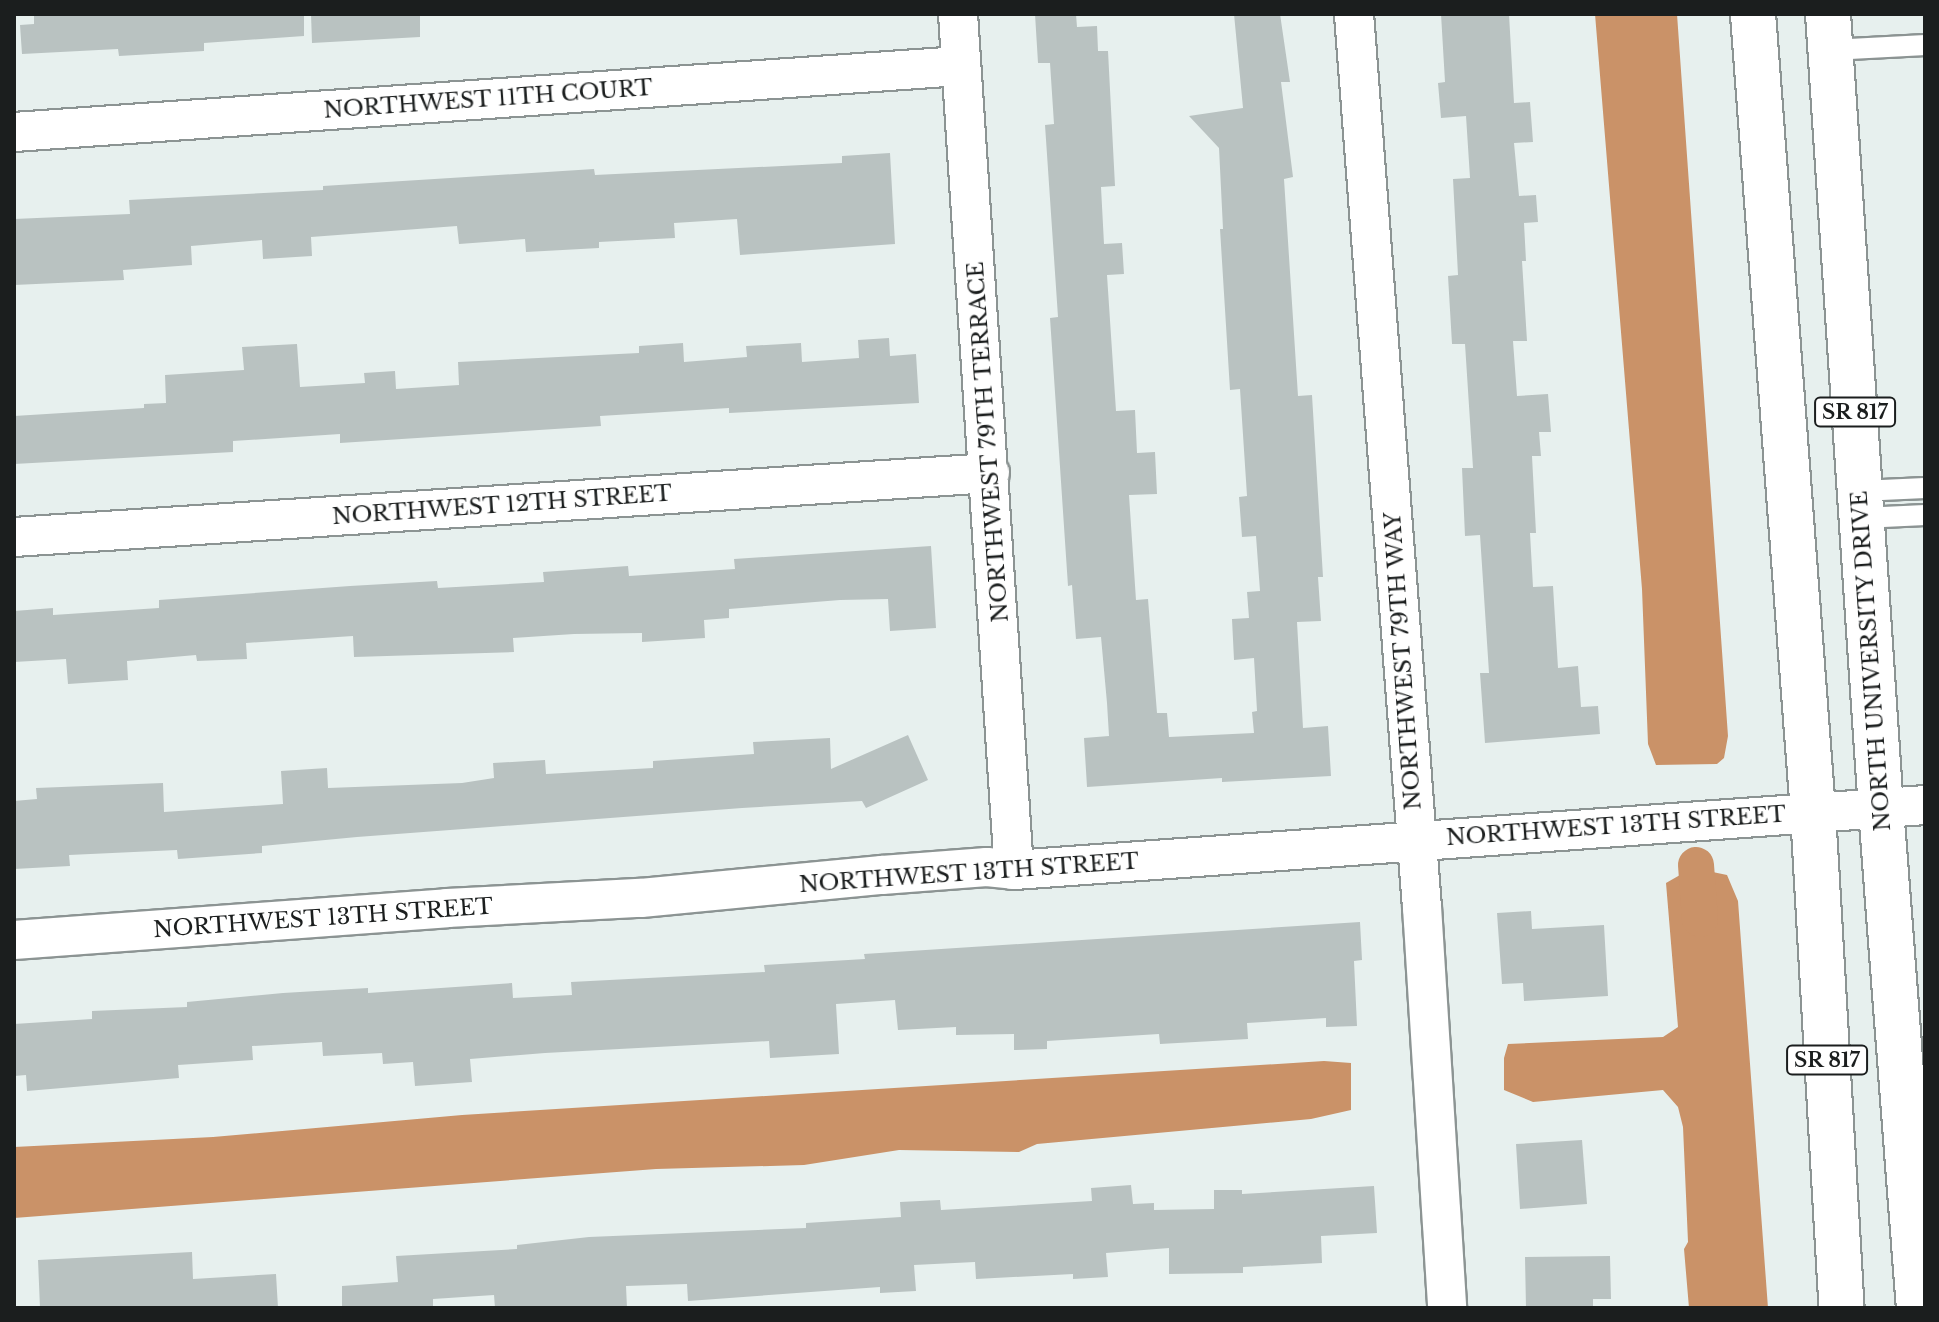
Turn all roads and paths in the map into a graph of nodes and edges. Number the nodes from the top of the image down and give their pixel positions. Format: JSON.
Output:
{"nodes":[{"id":1,"x":958,"y":14,"type":"edge"},
{"id":2,"x":1354,"y":14,"type":"edge"},
{"id":3,"x":1753,"y":14,"type":"edge"},
{"id":4,"x":1830,"y":32,"type":"edge"},
{"id":5,"x":1925,"y":45,"type":"edge"},
{"id":6,"x":961,"y":66,"type":"junction"},
{"id":7,"x":14,"y":132,"type":"edge"},
{"id":8,"x":990,"y":473,"type":"junction"},
{"id":9,"x":1925,"y":488,"type":"edge"},
{"id":10,"x":1861,"y":504,"type":"junction"},
{"id":11,"x":1925,"y":515,"type":"edge"},
{"id":12,"x":14,"y":537,"type":"edge"},
{"id":13,"x":1925,"y":805,"type":"edge"},
{"id":14,"x":1881,"y":809,"type":"junction"},
{"id":15,"x":1813,"y":812,"type":"junction"},
{"id":16,"x":1416,"y":841,"type":"junction"},
{"id":17,"x":1014,"y":870,"type":"junction"},
{"id":18,"x":14,"y":940,"type":"edge"},
{"id":19,"x":1917,"y":1175,"type":"edge"},
{"id":20,"x":1447,"y":1308,"type":"edge"},
{"id":21,"x":1842,"y":1308,"type":"edge"},
{"id":22,"x":1919,"y":1308,"type":"edge"}],
"edges":[{"from":1,"to":6,"type":"street","name":"NORTHWEST 79TH TERRACE"},
{"from":2,"to":16,"type":"street","name":"NORTHWEST 79TH WAY"},
{"from":3,"to":15,"type":"main road","number":"SR 817"},
{"from":4,"to":5,"type":"lane"},
{"from":4,"to":10,"type":"main road","name":"NORTH UNIVERSITY DRIVE","number":"SR 817"},
{"from":6,"to":7,"type":"street","name":"NORTHWEST 11TH COURT"},
{"from":6,"to":8,"type":"street","name":"NORTHWEST 79TH TERRACE"},
{"from":8,"to":12,"type":"street","name":"NORTHWEST 12TH STREET"},
{"from":8,"to":17,"type":"street","name":"NORTHWEST 79TH TERRACE"},
{"from":9,"to":10,"type":"lane"},
{"from":10,"to":11,"type":"lane"},
{"from":10,"to":14,"type":"main road","name":"NORTH UNIVERSITY DRIVE","number":"SR 817"},
{"from":13,"to":14,"type":"street","name":"NORTHWEST 13TH STREET"},
{"from":14,"to":15,"type":"street","name":"NORTHWEST 13TH STREET"},
{"from":14,"to":19,"type":"main road","name":"NORTH UNIVERSITY DRIVE","number":"SR 817"},
{"from":15,"to":16,"type":"street","name":"NORTHWEST 13TH STREET"},
{"from":15,"to":21,"type":"main road","number":"SR 817"},
{"from":16,"to":17,"type":"street","name":"NORTHWEST 13TH STREET"},
{"from":16,"to":20,"type":"street","name":"NORTHWEST 79TH WAY"},
{"from":17,"to":18,"type":"street","name":"NORTHWEST 13TH STREET"},
{"from":19,"to":22,"type":"main road","name":"NORTH UNIVERSITY DRIVE","number":"SR 817"}]}
